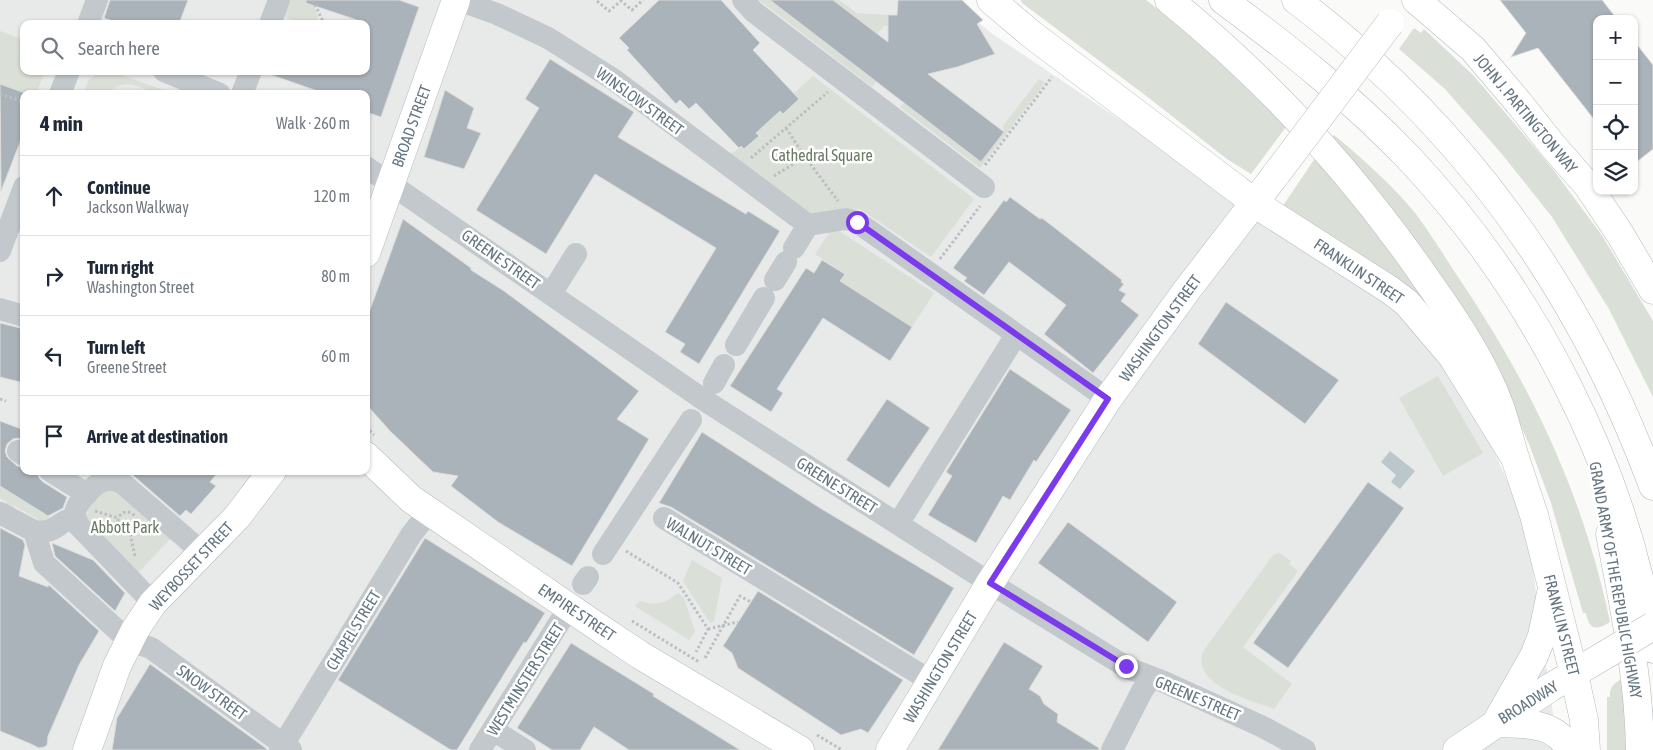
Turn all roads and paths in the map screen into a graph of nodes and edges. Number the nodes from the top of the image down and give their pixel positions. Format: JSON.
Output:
{"nodes":[{"id":1,"x":97,"y":0,"type":"edge"},
{"id":2,"x":279,"y":0,"type":"edge"},
{"id":3,"x":313,"y":0,"type":"edge"},
{"id":4,"x":643,"y":0,"type":"edge"},
{"id":5,"x":743,"y":0,"type":"edge"},
{"id":6,"x":991,"y":0,"type":"edge"},
{"id":7,"x":1169,"y":0,"type":"edge"},
{"id":8,"x":1223,"y":0,"type":"edge"},
{"id":9,"x":1296,"y":0,"type":"edge"},
{"id":10,"x":1409,"y":0,"type":"edge"},
{"id":11,"x":1416,"y":0,"type":"edge"},
{"id":12,"x":597,"y":1,"type":"dead end"},
{"id":13,"x":451,"y":2,"type":"edge"},
{"id":14,"x":321,"y":18,"type":"edge"},
{"id":15,"x":90,"y":20,"type":"edge"},
{"id":16,"x":272,"y":20,"type":"edge"},
{"id":17,"x":1054,"y":74,"type":"dead end"},
{"id":18,"x":67,"y":75,"type":"edge"},
{"id":19,"x":174,"y":75,"type":"edge"},
{"id":20,"x":249,"y":75,"type":"edge"},
{"id":21,"x":832,"y":88,"type":"dead end"},
{"id":22,"x":62,"y":90,"type":"edge"},
{"id":23,"x":210,"y":90,"type":"edge"},
{"id":24,"x":244,"y":90,"type":"edge"},
{"id":25,"x":0,"y":94,"type":"edge"},
{"id":26,"x":20,"y":101,"type":"edge"},
{"id":27,"x":786,"y":128,"type":"junction"},
{"id":28,"x":753,"y":156,"type":"dead end"},
{"id":29,"x":805,"y":157,"type":"junction"},
{"id":30,"x":370,"y":170,"type":"edge"},
{"id":31,"x":739,"y":175,"type":"junction"},
{"id":32,"x":391,"y":183,"type":"junction"},
{"id":33,"x":980,"y":190,"type":"junction"},
{"id":34,"x":20,"y":198,"type":"edge"},
{"id":35,"x":1254,"y":203,"type":"junction"},
{"id":36,"x":851,"y":219,"type":"junction"},
{"id":37,"x":808,"y":225,"type":"junction"},
{"id":38,"x":370,"y":241,"type":"edge"},
{"id":39,"x":0,"y":251,"type":"edge"},
{"id":40,"x":576,"y":254,"type":"dead end"},
{"id":41,"x":929,"y":273,"type":"junction"},
{"id":42,"x":1653,"y":290,"type":"edge"},
{"id":43,"x":551,"y":294,"type":"junction"},
{"id":44,"x":0,"y":309,"type":"edge"},
{"id":45,"x":20,"y":315,"type":"edge"},
{"id":46,"x":1016,"y":334,"type":"junction"},
{"id":47,"x":736,"y":345,"type":"dead end"},
{"id":48,"x":1594,"y":350,"type":"junction"},
{"id":49,"x":0,"y":399,"type":"edge"},
{"id":50,"x":1108,"y":399,"type":"junction"},
{"id":51,"x":6,"y":401,"type":"dead end"},
{"id":52,"x":692,"y":420,"type":"dead end"},
{"id":53,"x":1653,"y":436,"type":"edge"},
{"id":54,"x":1592,"y":439,"type":"junction"},
{"id":55,"x":1515,"y":458,"type":"junction"},
{"id":56,"x":370,"y":460,"type":"edge"},
{"id":57,"x":54,"y":475,"type":"edge"},
{"id":58,"x":269,"y":475,"type":"edge"},
{"id":59,"x":1653,"y":486,"type":"edge"},
{"id":60,"x":84,"y":507,"type":"junction"},
{"id":61,"x":429,"y":512,"type":"junction"},
{"id":62,"x":0,"y":513,"type":"edge"},
{"id":63,"x":118,"y":518,"type":"junction"},
{"id":64,"x":664,"y":518,"type":"dead end"},
{"id":65,"x":898,"y":524,"type":"junction"},
{"id":66,"x":34,"y":530,"type":"junction"},
{"id":67,"x":630,"y":542,"type":"dead end"},
{"id":68,"x":202,"y":552,"type":"junction"},
{"id":69,"x":603,"y":554,"type":"dead end"},
{"id":70,"x":990,"y":583,"type":"junction"},
{"id":71,"x":1552,"y":586,"type":"junction"},
{"id":72,"x":751,"y":602,"type":"dead end"},
{"id":73,"x":153,"y":603,"type":"junction"},
{"id":74,"x":569,"y":607,"type":"junction"},
{"id":75,"x":738,"y":622,"type":"dead end"},
{"id":76,"x":724,"y":625,"type":"junction"},
{"id":77,"x":1653,"y":626,"type":"edge"},
{"id":78,"x":708,"y":629,"type":"junction"},
{"id":79,"x":129,"y":641,"type":"junction"},
{"id":80,"x":1653,"y":649,"type":"edge"},
{"id":81,"x":696,"y":652,"type":"dead end"},
{"id":82,"x":705,"y":658,"type":"dead end"},
{"id":83,"x":1574,"y":674,"type":"junction"},
{"id":84,"x":1151,"y":678,"type":"junction"},
{"id":85,"x":931,"y":681,"type":"junction"},
{"id":86,"x":1496,"y":723,"type":"junction"},
{"id":87,"x":492,"y":730,"type":"junction"},
{"id":88,"x":285,"y":748,"type":"edge"},
{"id":89,"x":88,"y":750,"type":"edge"},
{"id":90,"x":480,"y":750,"type":"edge"},
{"id":91,"x":525,"y":750,"type":"edge"},
{"id":92,"x":800,"y":750,"type":"edge"},
{"id":93,"x":890,"y":750,"type":"edge"},
{"id":94,"x":1112,"y":750,"type":"edge"},
{"id":95,"x":1305,"y":750,"type":"edge"},
{"id":96,"x":1457,"y":750,"type":"edge"},
{"id":97,"x":1570,"y":750,"type":"edge"},
{"id":98,"x":1586,"y":750,"type":"edge"},
{"id":99,"x":1640,"y":750,"type":"edge"}],
"edges":[{"from":1,"to":15,"type":"street"},
{"from":2,"to":16,"type":"street"},
{"from":3,"to":14,"type":"path"},
{"from":4,"to":12,"type":"path"},
{"from":5,"to":33,"type":"street"},
{"from":6,"to":35,"type":"main road","name":"FRANKLIN STREET"},
{"from":7,"to":55,"type":"main road"},
{"from":8,"to":54,"type":"main road"},
{"from":9,"to":48,"type":"main road"},
{"from":10,"to":35,"type":"main road","name":"WASHINGTON STREET","bridge":true},
{"from":11,"to":42,"type":"main road","name":"JOHN J. PARTINGTON WAY"},
{"from":13,"to":31,"type":"street","name":"WINSLOW STREET"},
{"from":13,"to":32,"type":"main road","name":"BROAD STREET"},
{"from":17,"to":33,"type":"path"},
{"from":18,"to":22,"type":"street"},
{"from":19,"to":23,"type":"street"},
{"from":20,"to":24,"type":"street"},
{"from":21,"to":27,"type":"path"},
{"from":25,"to":26,"type":"path"},
{"from":27,"to":28,"type":"path"},
{"from":27,"to":29,"type":"path"},
{"from":29,"to":31,"type":"path"},
{"from":29,"to":36,"type":"path"},
{"from":30,"to":32,"type":"street","name":"GREENE STREET"},
{"from":31,"to":37,"type":"street","name":"WINSLOW STREET"},
{"from":32,"to":38,"type":"main road","name":"BROAD STREET"},
{"from":32,"to":43,"type":"street","name":"GREENE STREET"},
{"from":33,"to":41,"type":"path"},
{"from":34,"to":39,"type":"street"},
{"from":35,"to":50,"type":"main road","name":"WASHINGTON STREET"},
{"from":35,"to":55,"type":"main road","name":"FRANKLIN STREET"},
{"from":36,"to":37,"type":"street"},
{"from":36,"to":41,"type":"street"},
{"from":37,"to":47,"type":"street"},
{"from":40,"to":43,"type":"street"},
{"from":41,"to":46,"type":"street"},
{"from":43,"to":65,"type":"street","name":"GREENE STREET"},
{"from":44,"to":45,"type":"street"},
{"from":46,"to":50,"type":"street"},
{"from":46,"to":65,"type":"street"},
{"from":48,"to":53,"type":"main road"},
{"from":48,"to":59,"type":"main road"},
{"from":49,"to":51,"type":"path"},
{"from":50,"to":70,"type":"main road","name":"WASHINGTON STREET"},
{"from":52,"to":69,"type":"street"},
{"from":54,"to":80,"type":"main road"},
{"from":54,"to":99,"type":"main road","name":"GRAND ARMY OF THE REPUBLIC HIGHWAY"},
{"from":55,"to":71,"type":"main road","name":"FRANKLIN STREET"},
{"from":56,"to":61,"type":"main road","name":"EMPIRE STREET"},
{"from":57,"to":60,"type":"street"},
{"from":58,"to":68,"type":"main road","name":"WEYBOSSET STREET"},
{"from":60,"to":63,"type":"path"},
{"from":60,"to":66,"type":"street"},
{"from":60,"to":68,"type":"street"},
{"from":60,"to":73,"type":"street"},
{"from":61,"to":74,"type":"main road","name":"EMPIRE STREET"},
{"from":61,"to":88,"type":"street","name":"CHAPEL STREET"},
{"from":62,"to":66,"type":"street"},
{"from":63,"to":63,"type":"path"},
{"from":64,"to":85,"type":"street","name":"WALNUT STREET"},
{"from":65,"to":70,"type":"street","name":"GREENE STREET"},
{"from":66,"to":79,"type":"street"},
{"from":67,"to":78,"type":"path"},
{"from":68,"to":73,"type":"main road","name":"WEYBOSSET STREET"},
{"from":70,"to":84,"type":"street","name":"GREENE STREET"},
{"from":70,"to":85,"type":"main road","name":"WASHINGTON STREET"},
{"from":71,"to":83,"type":"main road","name":"FRANKLIN STREET"},
{"from":71,"to":86,"type":"main road"},
{"from":72,"to":76,"type":"path"},
{"from":73,"to":79,"type":"main road","name":"WEYBOSSET STREET"},
{"from":74,"to":87,"type":"street","name":"WESTMINSTER STREET"},
{"from":74,"to":92,"type":"main road","name":"EMPIRE STREET"},
{"from":75,"to":76,"type":"path"},
{"from":76,"to":78,"type":"path"},
{"from":76,"to":82,"type":"path"},
{"from":77,"to":83,"type":"main road","name":"BROADWAY","bridge":true},
{"from":78,"to":81,"type":"path"},
{"from":79,"to":88,"type":"street","name":"SNOW STREET"},
{"from":79,"to":89,"type":"main road","name":"WEYBOSSET STREET"},
{"from":83,"to":86,"type":"main road","name":"BROADWAY"},
{"from":83,"to":98,"type":"main road","name":"FRANKLIN STREET"},
{"from":84,"to":94,"type":"street"},
{"from":84,"to":95,"type":"street","name":"GREENE STREET"},
{"from":85,"to":93,"type":"main road","name":"WASHINGTON STREET"},
{"from":86,"to":96,"type":"main road","name":"BROADWAY"},
{"from":86,"to":97,"type":"main road"},
{"from":87,"to":90,"type":"street","name":"WESTMINSTER STREET"},
{"from":87,"to":91,"type":"street"}]}
